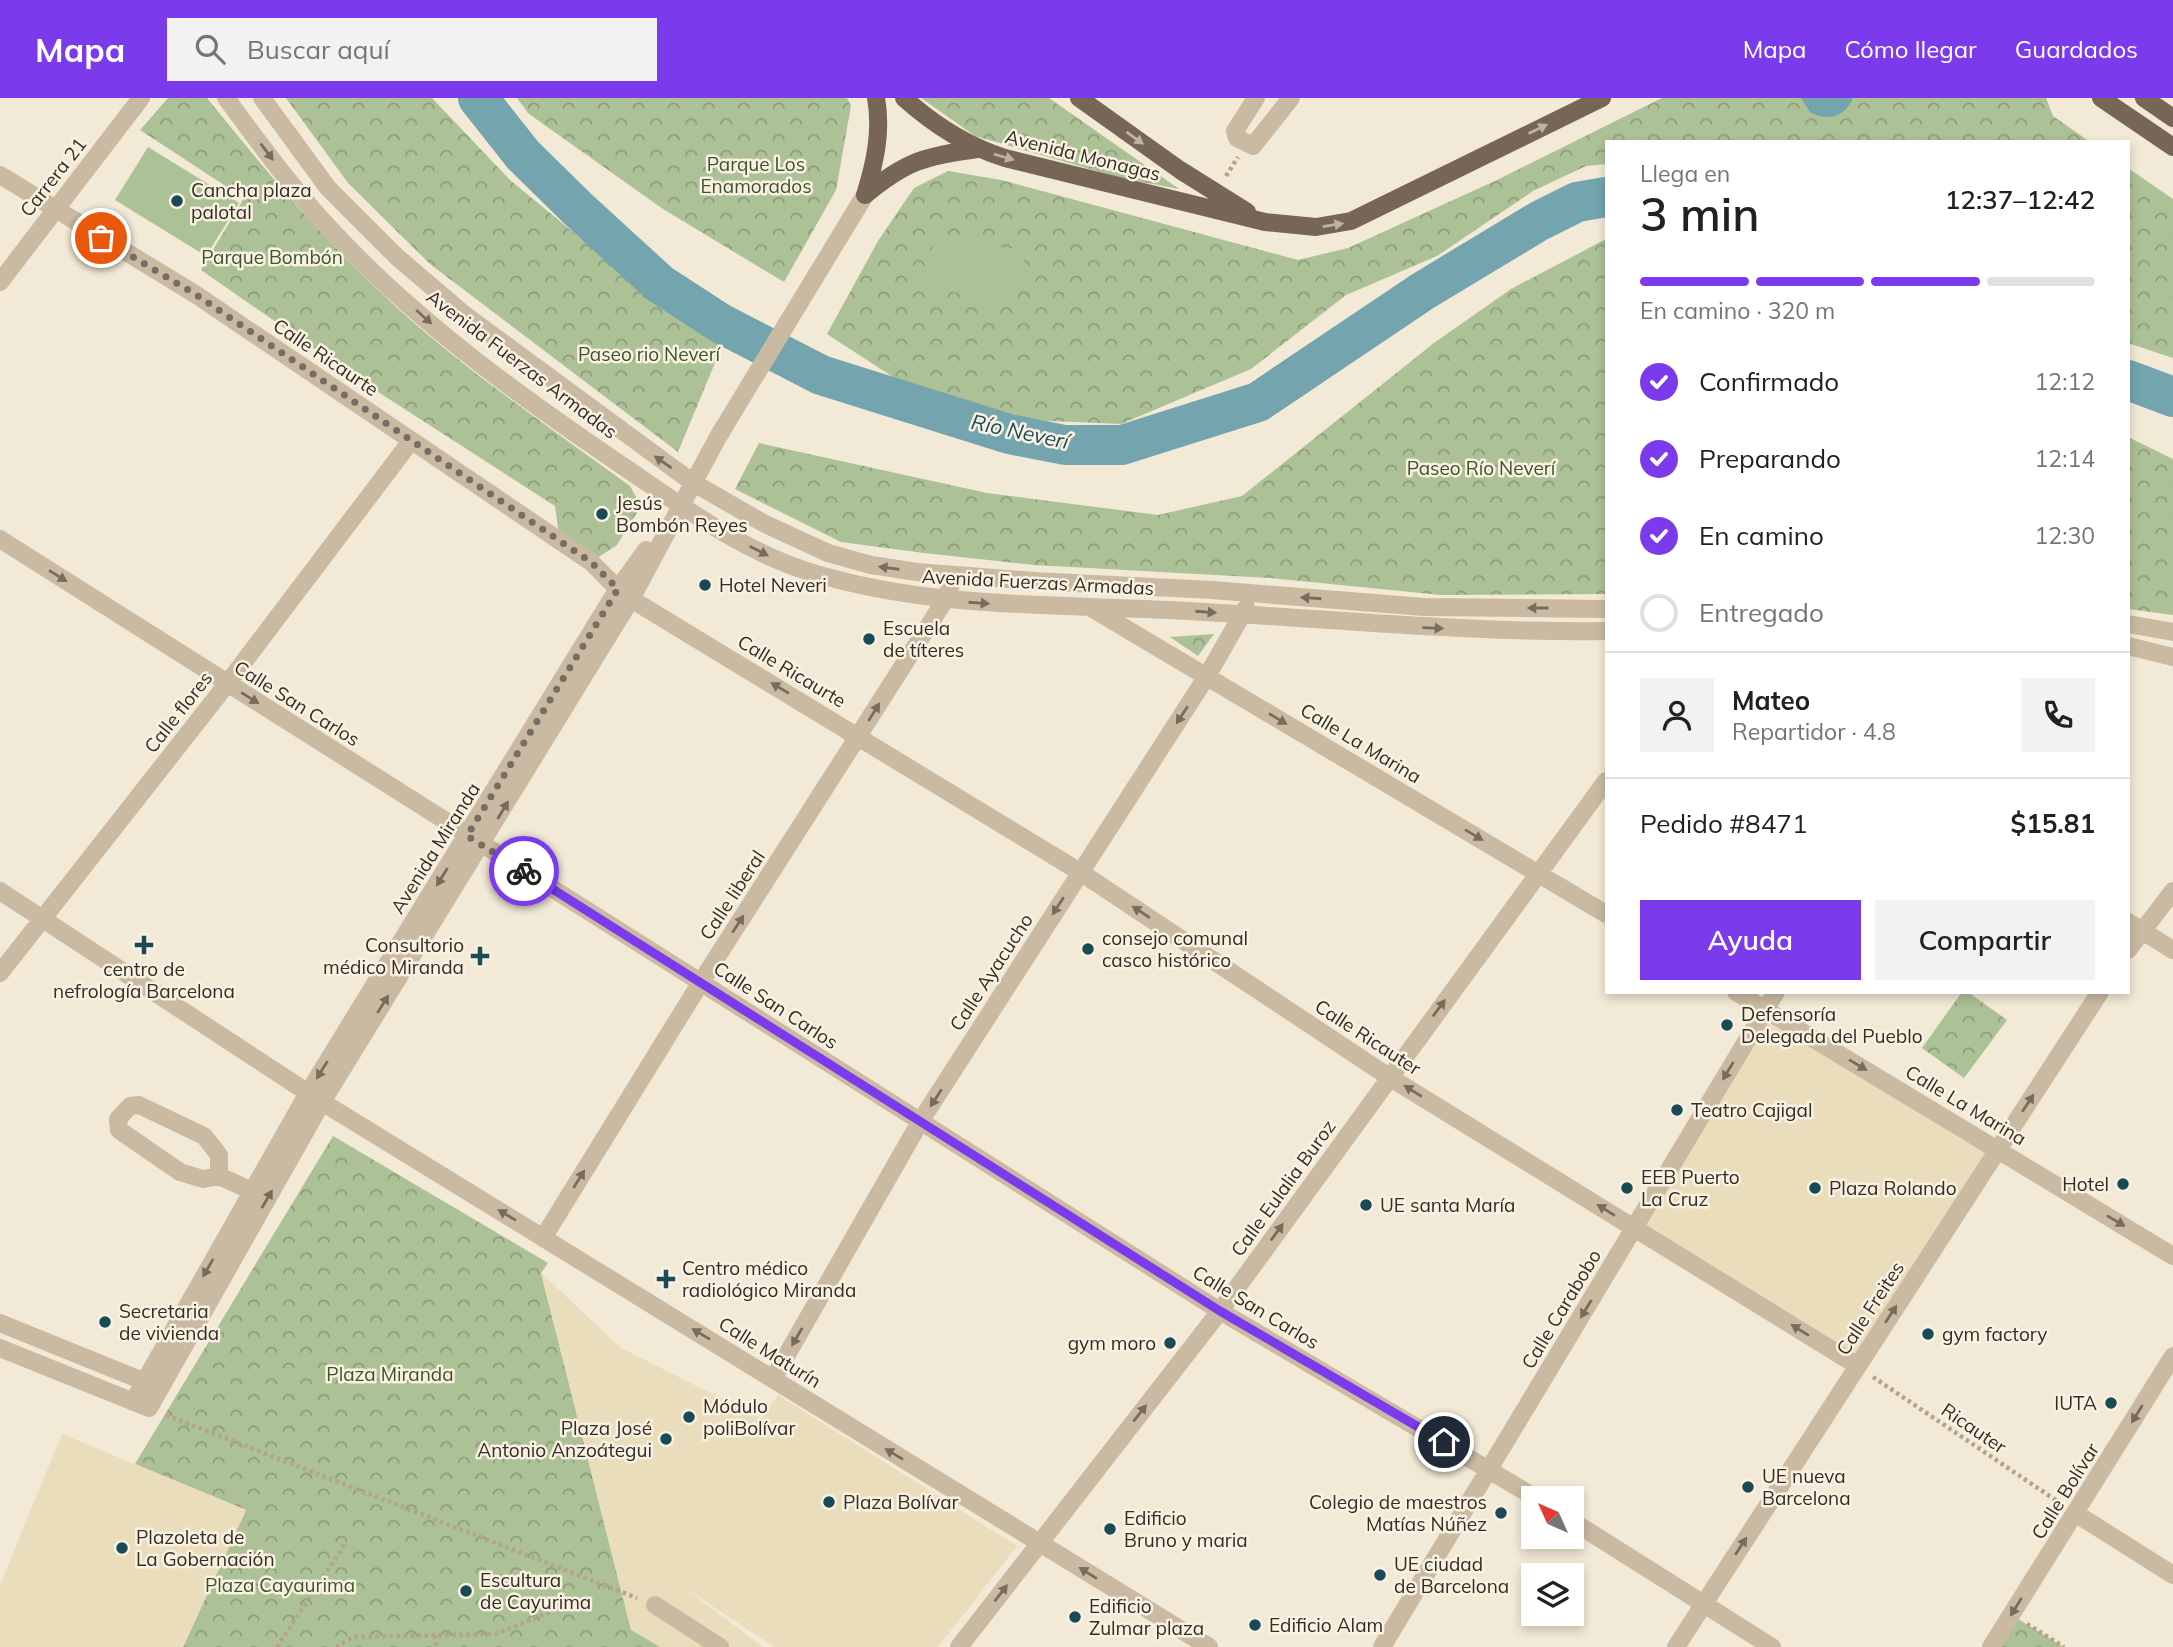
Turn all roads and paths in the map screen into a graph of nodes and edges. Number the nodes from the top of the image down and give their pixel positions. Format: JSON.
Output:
{"nodes":[{"id":1,"x":141,"y":98,"type":"edge"},
{"id":2,"x":226,"y":98,"type":"edge"},
{"id":3,"x":262,"y":98,"type":"edge"},
{"id":4,"x":876,"y":98,"type":"edge"},
{"id":5,"x":904,"y":98,"type":"edge"},
{"id":6,"x":1079,"y":98,"type":"edge"},
{"id":7,"x":1256,"y":98,"type":"edge"},
{"id":8,"x":1292,"y":98,"type":"edge"},
{"id":9,"x":1602,"y":98,"type":"edge"},
{"id":10,"x":2101,"y":98,"type":"edge"},
{"id":11,"x":2144,"y":98,"type":"edge"},
{"id":12,"x":2173,"y":118,"type":"edge"},
{"id":13,"x":1246,"y":145,"type":"junction"},
{"id":14,"x":2173,"y":146,"type":"edge"},
{"id":15,"x":977,"y":149,"type":"junction"},
{"id":16,"x":0,"y":174,"type":"edge"},
{"id":17,"x":865,"y":195,"type":"junction"},
{"id":18,"x":1219,"y":196,"type":"junction"},
{"id":19,"x":53,"y":210,"type":"junction"},
{"id":20,"x":1265,"y":222,"type":"junction"},
{"id":21,"x":0,"y":282,"type":"edge"},
{"id":22,"x":411,"y":441,"type":"junction"},
{"id":23,"x":692,"y":482,"type":"junction"},
{"id":24,"x":679,"y":504,"type":"junction"},
{"id":25,"x":0,"y":539,"type":"edge"},
{"id":26,"x":954,"y":575,"type":"junction"},
{"id":27,"x":624,"y":594,"type":"junction"},
{"id":28,"x":1256,"y":594,"type":"junction"},
{"id":29,"x":945,"y":600,"type":"junction"},
{"id":30,"x":1093,"y":609,"type":"junction"},
{"id":31,"x":1605,"y":609,"type":"edge"},
{"id":32,"x":1241,"y":615,"type":"junction"},
{"id":33,"x":2130,"y":624,"type":"edge"},
{"id":34,"x":1605,"y":631,"type":"edge"},
{"id":35,"x":2173,"y":632,"type":"edge"},
{"id":36,"x":2130,"y":646,"type":"edge"},
{"id":37,"x":2173,"y":657,"type":"edge"},
{"id":38,"x":1207,"y":676,"type":"junction"},
{"id":39,"x":227,"y":684,"type":"junction"},
{"id":40,"x":859,"y":736,"type":"junction"},
{"id":41,"x":1605,"y":781,"type":"edge"},
{"id":42,"x":475,"y":840,"type":"junction"},
{"id":43,"x":1080,"y":872,"type":"junction"},
{"id":44,"x":1537,"y":872,"type":"junction"},
{"id":45,"x":0,"y":891,"type":"edge"},
{"id":46,"x":2173,"y":891,"type":"edge"},
{"id":47,"x":1605,"y":913,"type":"edge"},
{"id":48,"x":43,"y":918,"type":"junction"},
{"id":49,"x":2134,"y":926,"type":"edge"},
{"id":50,"x":2173,"y":950,"type":"edge"},
{"id":51,"x":0,"y":973,"type":"edge"},
{"id":52,"x":701,"y":982,"type":"junction"},
{"id":53,"x":1740,"y":994,"type":"edge"},
{"id":54,"x":1775,"y":994,"type":"edge"},
{"id":55,"x":2099,"y":994,"type":"edge"},
{"id":56,"x":1765,"y":1009,"type":"junction"},
{"id":57,"x":1389,"y":1077,"type":"junction"},
{"id":58,"x":315,"y":1098,"type":"junction"},
{"id":59,"x":920,"y":1122,"type":"junction"},
{"id":60,"x":1998,"y":1149,"type":"junction"},
{"id":61,"x":219,"y":1176,"type":"junction"},
{"id":62,"x":252,"y":1191,"type":"junction"},
{"id":63,"x":1634,"y":1228,"type":"junction"},
{"id":64,"x":543,"y":1238,"type":"junction"},
{"id":65,"x":2173,"y":1256,"type":"edge"},
{"id":66,"x":1220,"y":1311,"type":"junction"},
{"id":67,"x":0,"y":1323,"type":"edge"},
{"id":68,"x":0,"y":1348,"type":"edge"},
{"id":69,"x":2173,"y":1356,"type":"edge"},
{"id":70,"x":1858,"y":1366,"type":"junction"},
{"id":71,"x":773,"y":1379,"type":"junction"},
{"id":72,"x":152,"y":1385,"type":"junction"},
{"id":73,"x":141,"y":1405,"type":"junction"},
{"id":74,"x":1489,"y":1469,"type":"junction"},
{"id":75,"x":1521,"y":1489,"type":"edge"},
{"id":76,"x":2075,"y":1513,"type":"junction"},
{"id":77,"x":1584,"y":1529,"type":"edge"},
{"id":78,"x":1040,"y":1543,"type":"junction"},
{"id":79,"x":345,"y":1544,"type":"dead end"},
{"id":80,"x":2173,"y":1575,"type":"edge"},
{"id":81,"x":1704,"y":1604,"type":"junction"},
{"id":82,"x":655,"y":1605,"type":"joint"},
{"id":83,"x":550,"y":1612,"type":"dead end"},
{"id":84,"x":2012,"y":1614,"type":"junction"},
{"id":85,"x":435,"y":1635,"type":"junction"},
{"id":86,"x":276,"y":1647,"type":"edge"},
{"id":87,"x":336,"y":1647,"type":"edge"},
{"id":88,"x":436,"y":1647,"type":"edge"},
{"id":89,"x":720,"y":1647,"type":"edge"},
{"id":90,"x":959,"y":1647,"type":"edge"},
{"id":91,"x":1209,"y":1647,"type":"edge"},
{"id":92,"x":1382,"y":1647,"type":"edge"},
{"id":93,"x":1676,"y":1647,"type":"edge"},
{"id":94,"x":1772,"y":1647,"type":"edge"},
{"id":95,"x":1992,"y":1647,"type":"edge"},
{"id":96,"x":2064,"y":1647,"type":"edge"}],
"edges":[{"from":1,"to":19,"type":"street","name":"Carrera 21"},
{"from":2,"to":24,"type":"street","name":"Avenida Fuerzas Armadas","one_way":true},
{"from":23,"to":3,"type":"street","name":"Avenida Fuerzas Armadas","one_way":true},
{"from":4,"to":17,"type":"main road"},
{"from":5,"to":15,"type":"main road","name":"Avenida Monagas"},
{"from":6,"to":18,"type":"main road","name":"Avenida Monagas","one_way":true},
{"from":7,"to":13,"type":"street"},
{"from":8,"to":13,"type":"street"},
{"from":20,"to":9,"type":"main road","name":"Avenida Monagas","one_way":true},
{"from":10,"to":14,"type":"main road"},
{"from":11,"to":12,"type":"main road"},
{"from":13,"to":18,"type":"path"},
{"from":15,"to":17,"type":"main road"},
{"from":15,"to":20,"type":"main road","name":"Avenida Monagas","one_way":true},
{"from":16,"to":19,"type":"street","name":"Calle Ricaurte"},
{"from":17,"to":23,"type":"street","name":"Avenida Miranda"},
{"from":18,"to":20,"type":"main road","name":"Avenida Monagas"},
{"from":19,"to":21,"type":"street","name":"Carrera 21"},
{"from":19,"to":22,"type":"street","name":"Calle Ricaurte"},
{"from":22,"to":27,"type":"street","name":"Calle Ricaurte"},
{"from":22,"to":39,"type":"street","name":"Calle flores"},
{"from":23,"to":24,"type":"street","name":"Avenida Miranda"},
{"from":26,"to":23,"type":"street","name":"Avenida Fuerzas Armadas","one_way":true},
{"from":24,"to":27,"type":"street","name":"Avenida Miranda"},
{"from":24,"to":29,"type":"street","name":"Avenida Fuerzas Armadas","one_way":true},
{"from":25,"to":39,"type":"street","name":"Calle San Carlos","one_way":true},
{"from":26,"to":28,"type":"street","name":"Avenida Fuerzas Armadas"},
{"from":26,"to":29,"type":"street","name":"Calle liberal"},
{"from":40,"to":27,"type":"street","name":"Calle Ricaurte","one_way":true},
{"from":27,"to":42,"type":"street","name":"Avenida Miranda"},
{"from":31,"to":28,"type":"street","name":"Avenida Fuerzas Armadas","one_way":true},
{"from":28,"to":32,"type":"street","name":"Calle Ayacucho"},
{"from":29,"to":30,"type":"street","name":"Avenida Fuerzas Armadas","one_way":true},
{"from":40,"to":29,"type":"street","name":"Calle liberal","one_way":true},
{"from":30,"to":32,"type":"street","name":"Avenida Fuerzas Armadas","one_way":true},
{"from":30,"to":38,"type":"street","name":"Calle La Marina"},
{"from":32,"to":34,"type":"street","name":"Avenida Fuerzas Armadas","one_way":true},
{"from":32,"to":38,"type":"street","name":"Calle Ayacucho"},
{"from":33,"to":35,"type":"street"},
{"from":36,"to":37,"type":"street"},
{"from":38,"to":43,"type":"street","name":"Calle Ayacucho","one_way":true},
{"from":38,"to":44,"type":"street","name":"Calle La Marina","one_way":true},
{"from":39,"to":42,"type":"street","name":"Calle San Carlos","one_way":true},
{"from":39,"to":48,"type":"street","name":"Calle flores"},
{"from":40,"to":43,"type":"street","name":"Calle Ricauter"},
{"from":52,"to":40,"type":"street","name":"Calle liberal","one_way":true},
{"from":41,"to":44,"type":"street","name":"Calle Eulalia Buroz"},
{"from":42,"to":52,"type":"street","name":"Calle San Carlos"},
{"from":42,"to":58,"type":"street","name":"Avenida Miranda"},
{"from":57,"to":43,"type":"street","name":"Calle Ricauter","one_way":true},
{"from":43,"to":59,"type":"street","name":"Calle Ayacucho","one_way":true},
{"from":44,"to":47,"type":"street","name":"Calle La Marina"},
{"from":57,"to":44,"type":"street","name":"Calle Eulalia Buroz","one_way":true},
{"from":45,"to":48,"type":"street","name":"Calle Maturín"},
{"from":46,"to":49,"type":"street"},
{"from":48,"to":51,"type":"street","name":"Calle flores"},
{"from":48,"to":58,"type":"street","name":"Calle Maturín"},
{"from":49,"to":50,"type":"street"},
{"from":52,"to":59,"type":"street","name":"Calle San Carlos"},
{"from":64,"to":52,"type":"street","name":"Calle liberal","one_way":true},
{"from":53,"to":56,"type":"street","name":"Calle La Marina"},
{"from":54,"to":56,"type":"street","name":"Calle Carabobo"},
{"from":60,"to":55,"type":"street","name":"Calle Freites","one_way":true},
{"from":56,"to":60,"type":"street","name":"Calle La Marina","one_way":true},
{"from":56,"to":63,"type":"street","name":"Calle Carabobo","one_way":true},
{"from":63,"to":57,"type":"street","name":"Calle Ricauter","one_way":true},
{"from":66,"to":57,"type":"street","name":"Calle Eulalia Buroz","one_way":true},
{"from":58,"to":62,"type":"street","name":"Avenida Miranda"},
{"from":64,"to":58,"type":"street","name":"Calle Maturín","one_way":true},
{"from":72,"to":58,"type":"street","name":"Avenida Miranda","one_way":true},
{"from":59,"to":66,"type":"street","name":"Calle San Carlos"},
{"from":59,"to":71,"type":"street","name":"Calle Ayacucho","one_way":true},
{"from":60,"to":65,"type":"street","name":"Calle La Marina","one_way":true},
{"from":70,"to":60,"type":"street","name":"Calle Freites","one_way":true},
{"from":61,"to":61,"type":"street"},
{"from":61,"to":62,"type":"street"},
{"from":62,"to":72,"type":"street","name":"Avenida Miranda","one_way":true},
{"from":70,"to":63,"type":"street","name":"Calle Ricauter","one_way":true},
{"from":63,"to":74,"type":"street","name":"Calle Carabobo","one_way":true},
{"from":71,"to":64,"type":"street","name":"Calle Maturín","one_way":true},
{"from":66,"to":74,"type":"street","name":"Calle San Carlos"},
{"from":78,"to":66,"type":"street","name":"Calle Eulalia Buroz","one_way":true},
{"from":67,"to":72,"type":"street"},
{"from":68,"to":73,"type":"street"},
{"from":69,"to":76,"type":"street","name":"Calle Bolívar","one_way":true},
{"from":70,"to":76,"type":"path","name":"Ricauter"},
{"from":81,"to":70,"type":"street","name":"Calle Freites","one_way":true},
{"from":78,"to":71,"type":"street","name":"Calle Maturín","one_way":true},
{"from":72,"to":73,"type":"street","name":"Avenida Miranda"},
{"from":73,"to":82,"type":"path"},
{"from":74,"to":75,"type":"street","name":"Calle San Carlos"},
{"from":74,"to":92,"type":"street","name":"Calle Carabobo"},
{"from":76,"to":80,"type":"street"},
{"from":76,"to":84,"type":"street","name":"Calle Bolívar","one_way":true},
{"from":77,"to":81,"type":"street"},
{"from":90,"to":78,"type":"street","name":"Calle Eulalia Buroz","one_way":true},
{"from":91,"to":78,"type":"street","name":"Calle Maturín","one_way":true},
{"from":79,"to":86,"type":"path"},
{"from":81,"to":93,"type":"street","name":"Calle Freites"},
{"from":81,"to":94,"type":"street"},
{"from":82,"to":89,"type":"street"},
{"from":83,"to":85,"type":"path"},
{"from":84,"to":95,"type":"street","name":"Calle Bolívar"},
{"from":84,"to":96,"type":"path"},
{"from":85,"to":87,"type":"path"},
{"from":85,"to":88,"type":"path"}]}
